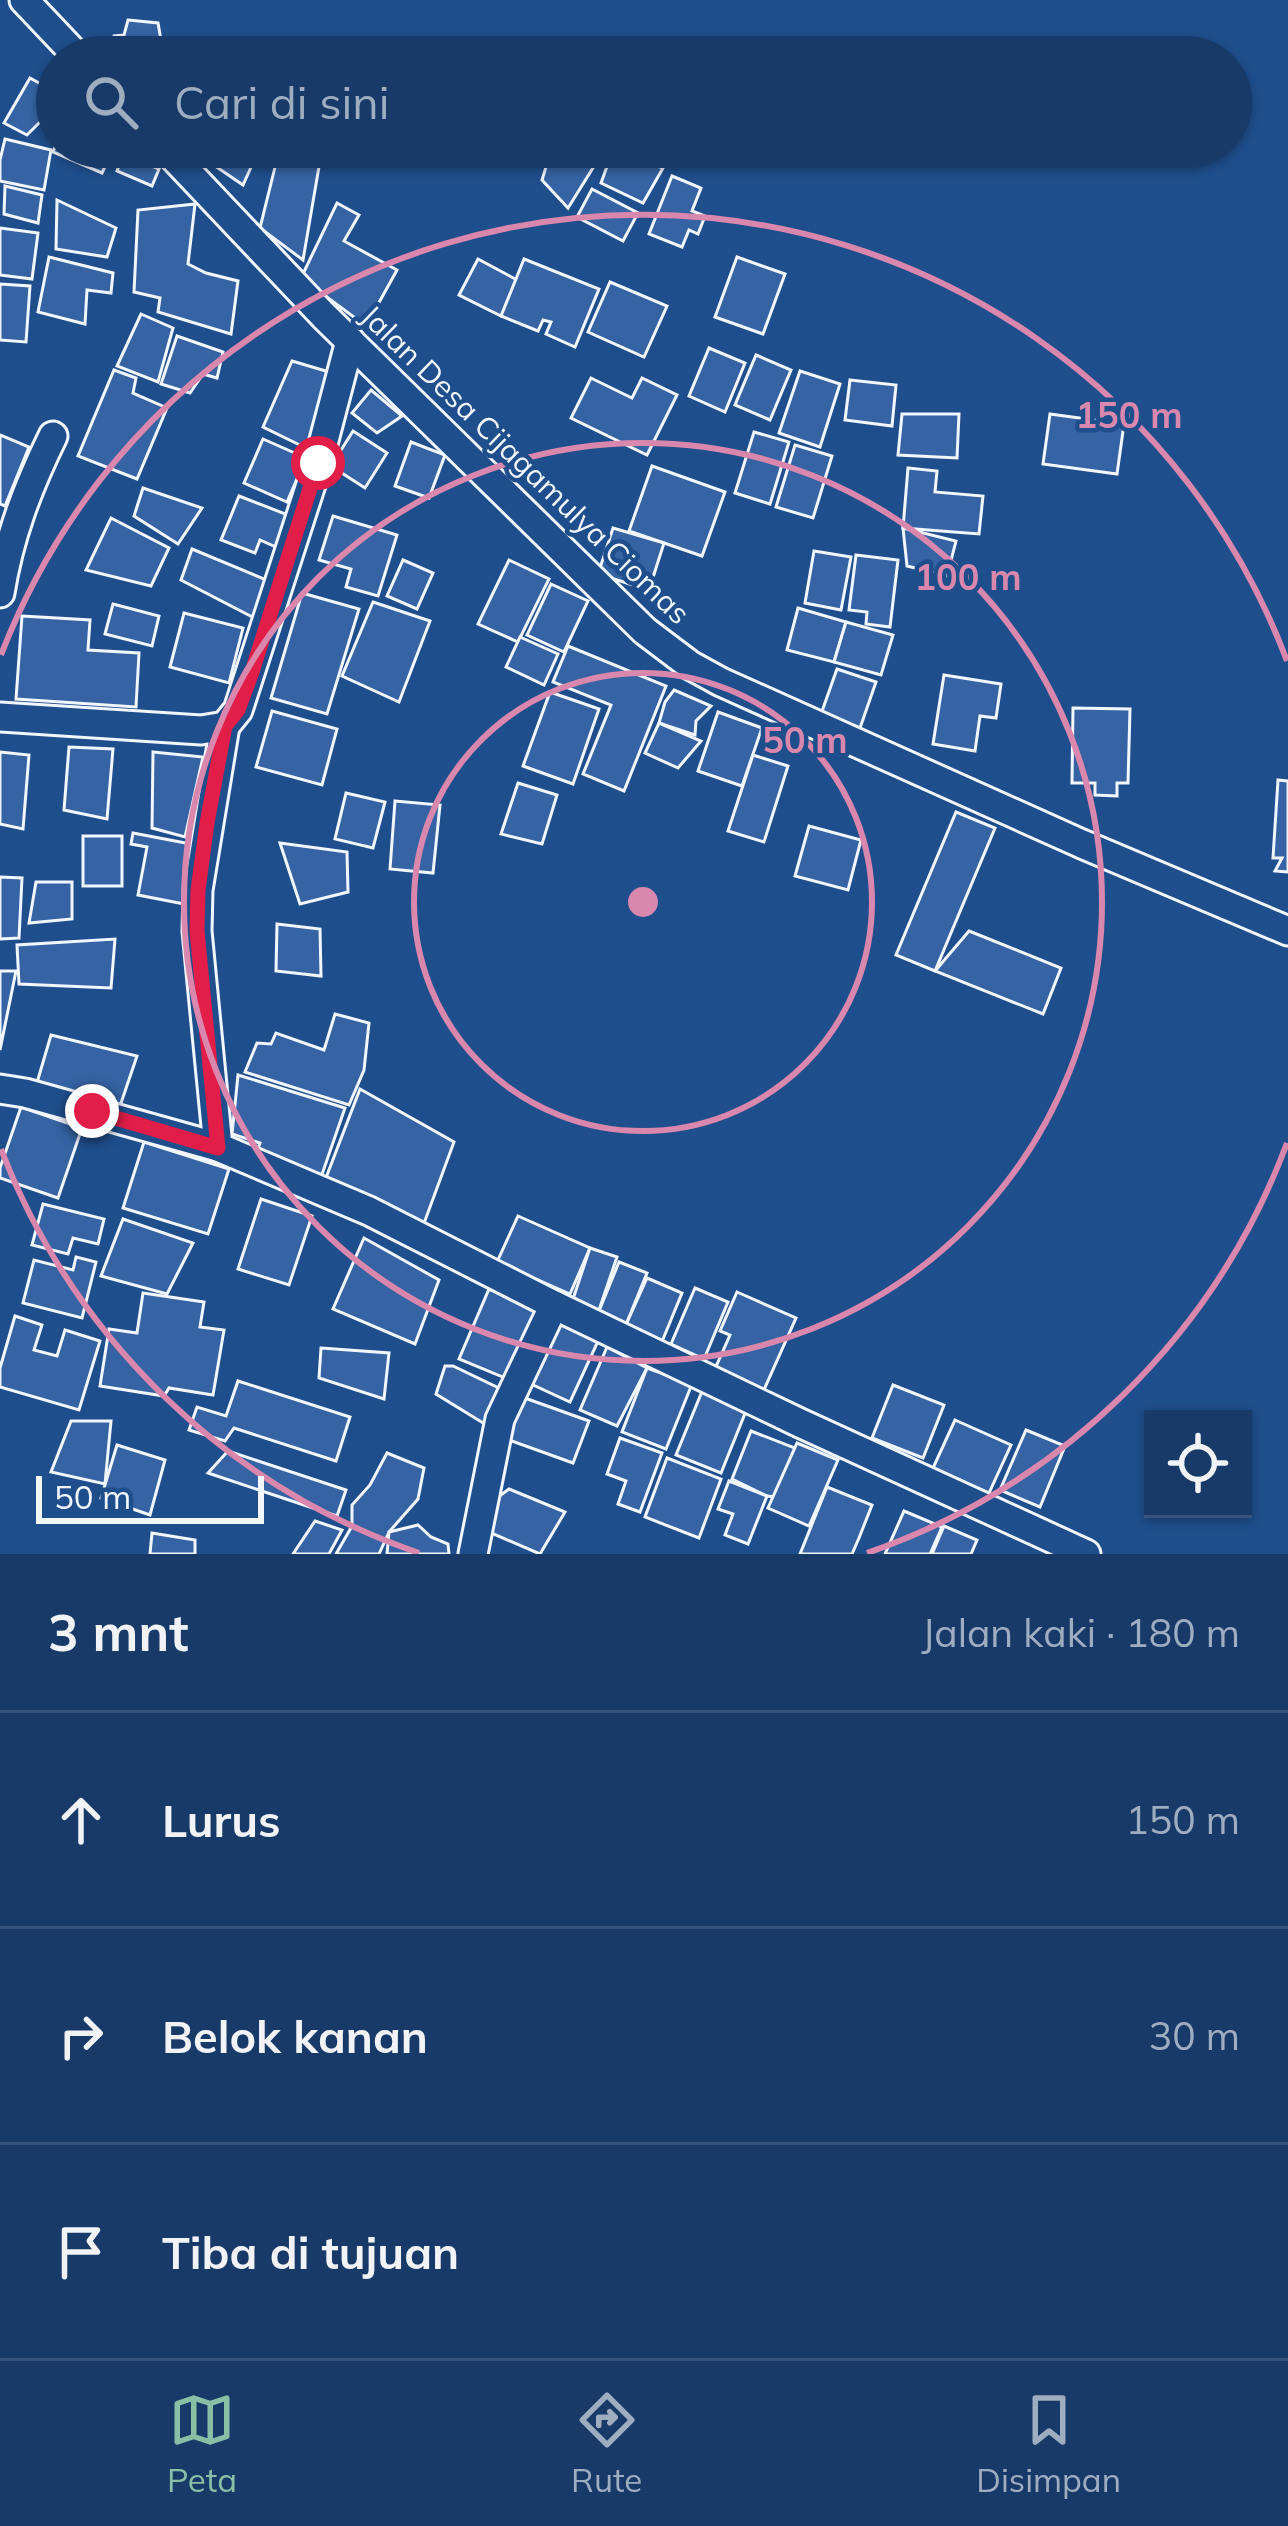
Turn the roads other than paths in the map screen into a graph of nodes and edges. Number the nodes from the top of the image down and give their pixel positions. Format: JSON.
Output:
{"nodes":[{"id":1,"x":24,"y":0,"type":"edge"},
{"id":2,"x":58,"y":36,"type":"edge"},
{"id":3,"x":184,"y":168,"type":"edge"},
{"id":4,"x":350,"y":341,"type":"junction"},
{"id":5,"x":52,"y":436,"type":"dead end"},
{"id":6,"x":0,"y":592,"type":"edge"},
{"id":7,"x":0,"y":717,"type":"edge"},
{"id":8,"x":225,"y":726,"type":"junction"},
{"id":9,"x":1288,"y":931,"type":"edge"},
{"id":10,"x":0,"y":1089,"type":"edge"},
{"id":11,"x":218,"y":1148,"type":"junction"},
{"id":12,"x":554,"y":1305,"type":"junction"},
{"id":13,"x":473,"y":1554,"type":"edge"},
{"id":14,"x":1086,"y":1554,"type":"edge"}],
"edges":[{"from":1,"to":2,"type":"street"},
{"from":3,"to":4,"type":"street","name":"Jalan Desa Cijagamulya Ciomas"},
{"from":4,"to":8,"type":"street"},
{"from":4,"to":9,"type":"street","name":"Jalan Desa Cijagamulya Ciomas"},
{"from":5,"to":6,"type":"street"},
{"from":7,"to":8,"type":"street"},
{"from":8,"to":11,"type":"street"},
{"from":10,"to":11,"type":"street"},
{"from":11,"to":12,"type":"street"},
{"from":12,"to":13,"type":"street"},
{"from":12,"to":14,"type":"street"}]}
